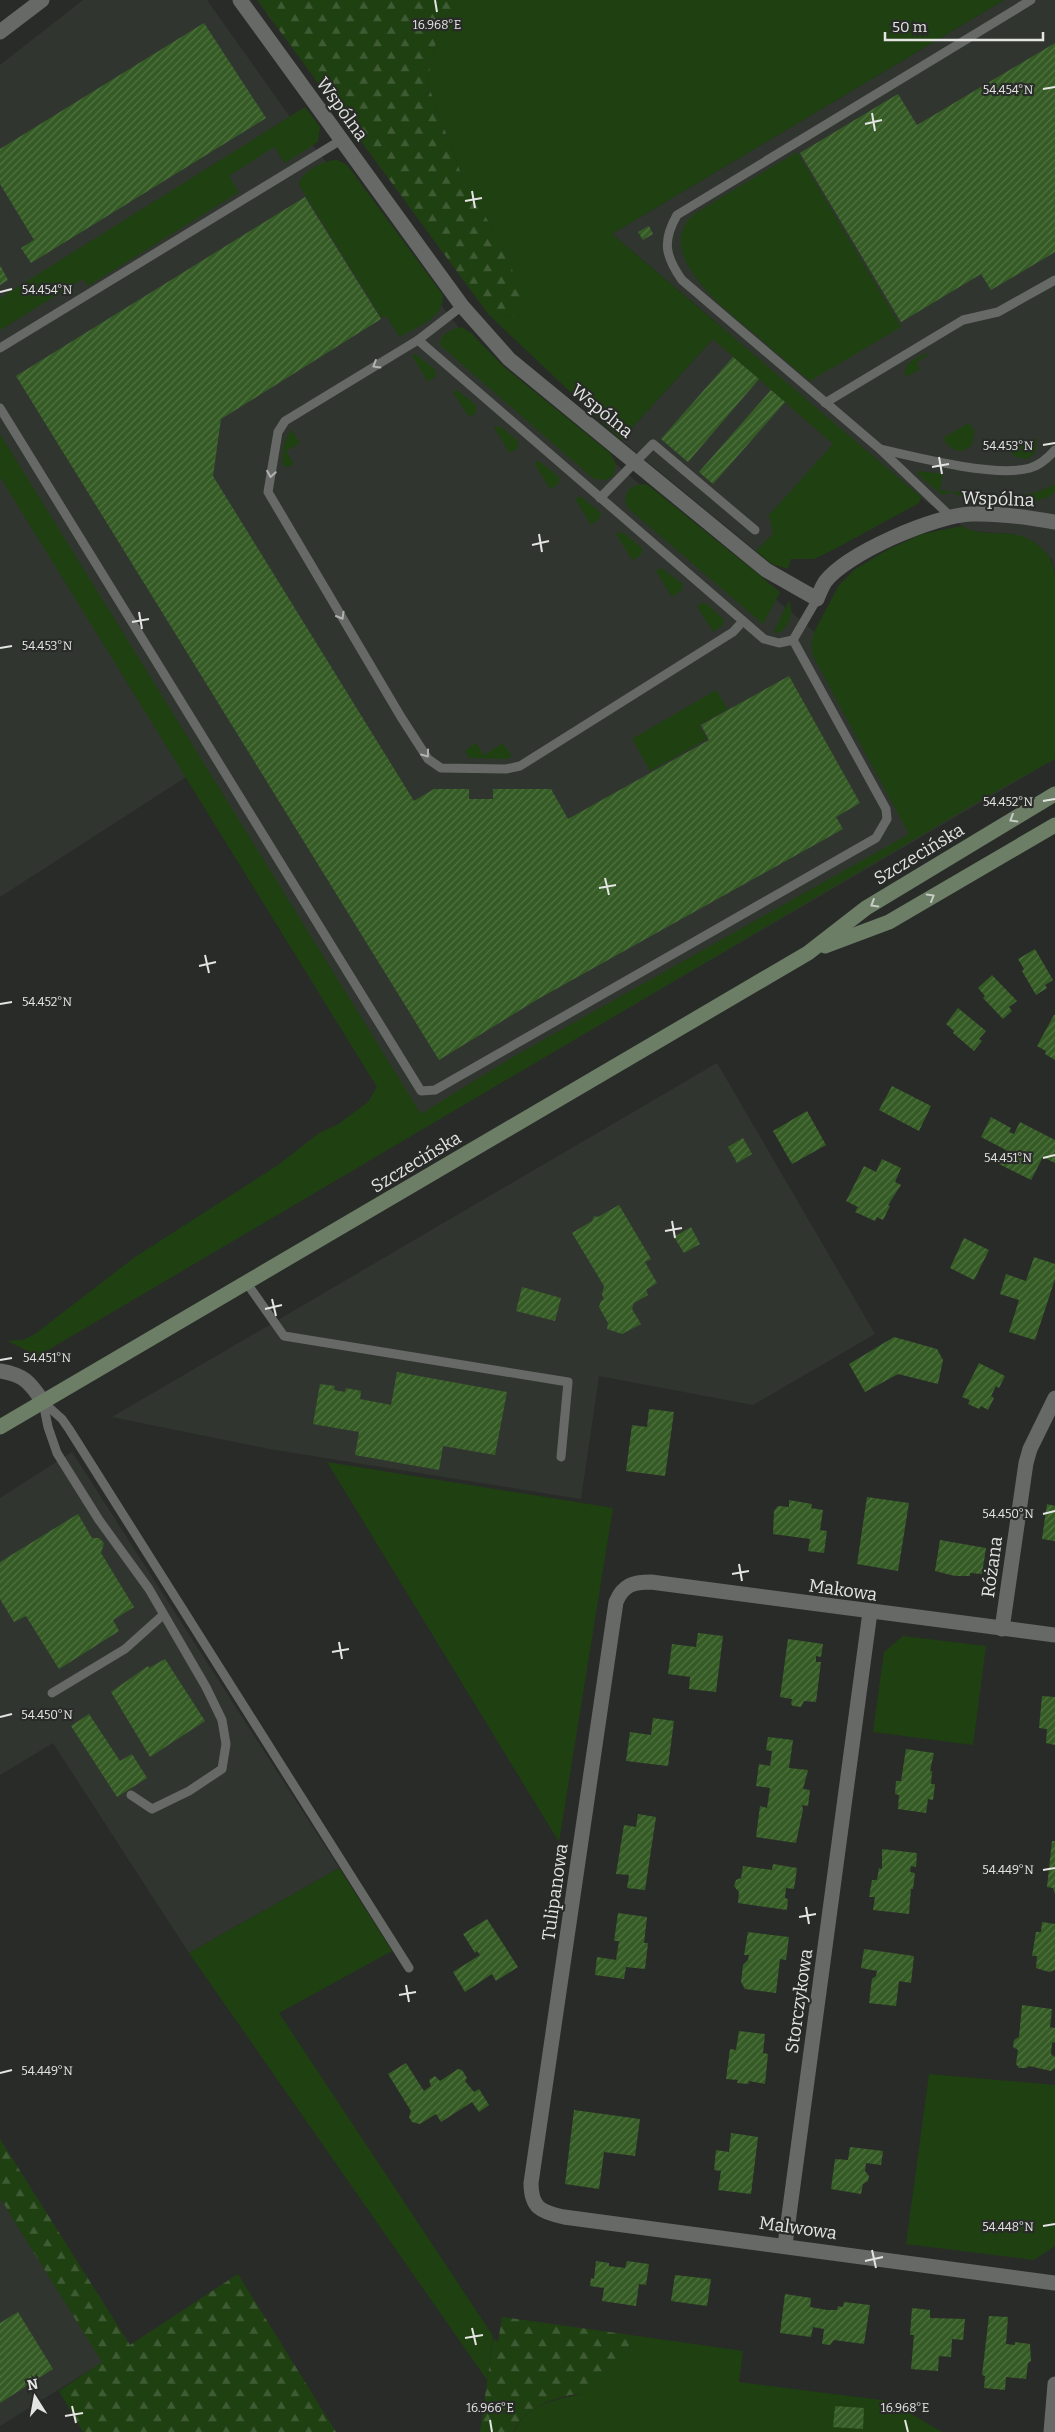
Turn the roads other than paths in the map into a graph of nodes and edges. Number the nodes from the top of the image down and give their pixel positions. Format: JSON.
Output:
{"nodes":[{"id":1,"x":42,"y":0,"type":"edge"},
{"id":2,"x":240,"y":0,"type":"edge"},
{"id":3,"x":1031,"y":0,"type":"edge"},
{"id":4,"x":0,"y":32,"type":"edge"},
{"id":5,"x":341,"y":140,"type":"junction"},
{"id":6,"x":1055,"y":280,"type":"edge"},
{"id":7,"x":462,"y":306,"type":"junction"},
{"id":8,"x":418,"y":340,"type":"junction"},
{"id":9,"x":0,"y":348,"type":"edge"},
{"id":10,"x":825,"y":402,"type":"junction"},
{"id":11,"x":0,"y":408,"type":"edge"},
{"id":12,"x":880,"y":449,"type":"junction"},
{"id":13,"x":1055,"y":450,"type":"edge"},
{"id":14,"x":636,"y":462,"type":"junction"},
{"id":15,"x":600,"y":498,"type":"junction"},
{"id":16,"x":950,"y":516,"type":"junction"},
{"id":17,"x":1055,"y":522,"type":"edge"},
{"id":18,"x":755,"y":530,"type":"dead end"},
{"id":19,"x":817,"y":599,"type":"junction"},
{"id":20,"x":743,"y":622,"type":"junction"},
{"id":21,"x":793,"y":640,"type":"junction"},
{"id":22,"x":1055,"y":794,"type":"edge"},
{"id":23,"x":1055,"y":826,"type":"edge"},
{"id":24,"x":808,"y":953,"type":"junction"},
{"id":25,"x":246,"y":1282,"type":"junction"},
{"id":26,"x":0,"y":1371,"type":"edge"},
{"id":27,"x":1055,"y":1398,"type":"edge"},
{"id":28,"x":43,"y":1402,"type":"junction"},
{"id":29,"x":0,"y":1428,"type":"edge"},
{"id":30,"x":561,"y":1457,"type":"dead end"},
{"id":31,"x":627,"y":1585,"type":"joint"},
{"id":32,"x":870,"y":1612,"type":"junction"},
{"id":33,"x":163,"y":1615,"type":"junction"},
{"id":34,"x":1002,"y":1629,"type":"junction"},
{"id":35,"x":1055,"y":1635,"type":"edge"},
{"id":36,"x":52,"y":1693,"type":"dead end"},
{"id":37,"x":131,"y":1795,"type":"dead end"},
{"id":38,"x":409,"y":1968,"type":"dead end"},
{"id":39,"x":537,"y":2207,"type":"joint"},
{"id":40,"x":785,"y":2245,"type":"junction"},
{"id":41,"x":1055,"y":2283,"type":"edge"},
{"id":42,"x":1055,"y":2384,"type":"edge"},
{"id":43,"x":1051,"y":2432,"type":"edge"}],
"edges":[{"from":1,"to":4,"type":"street"},
{"from":2,"to":5,"type":"street","name":"Wspólna"},
{"from":3,"to":10,"type":"lane"},
{"from":5,"to":7,"type":"street","name":"Wspólna"},
{"from":5,"to":9,"type":"lane"},
{"from":6,"to":10,"type":"lane"},
{"from":7,"to":8,"type":"lane"},
{"from":7,"to":14,"type":"street","name":"Wspólna"},
{"from":8,"to":15,"type":"lane"},
{"from":8,"to":20,"type":"lane","one_way":true},
{"from":10,"to":12,"type":"lane"},
{"from":11,"to":21,"type":"lane"},
{"from":12,"to":13,"type":"lane"},
{"from":12,"to":16,"type":"lane"},
{"from":14,"to":15,"type":"lane"},
{"from":14,"to":18,"type":"lane"},
{"from":14,"to":19,"type":"street","name":"Wspólna"},
{"from":15,"to":20,"type":"lane"},
{"from":16,"to":17,"type":"street","name":"Wspólna"},
{"from":16,"to":19,"type":"street","name":"Wspólna"},
{"from":19,"to":21,"type":"lane"},
{"from":20,"to":21,"type":"lane"},
{"from":22,"to":24,"type":"main road","name":"Szczecińska","one_way":true},
{"from":24,"to":23,"type":"main road","name":"Szczecińska","one_way":true},
{"from":24,"to":25,"type":"main road","name":"Szczecińska"},
{"from":25,"to":28,"type":"main road","name":"Szczecińska"},
{"from":25,"to":30,"type":"lane"},
{"from":26,"to":28,"type":"street"},
{"from":27,"to":34,"type":"street","name":"Różana"},
{"from":28,"to":29,"type":"main road","name":"Szczecińska"},
{"from":28,"to":33,"type":"lane"},
{"from":28,"to":38,"type":"lane"},
{"from":31,"to":32,"type":"street","name":"Makowa"},
{"from":31,"to":39,"type":"street","name":"Tulipanowa"},
{"from":32,"to":34,"type":"street","name":"Makowa"},
{"from":32,"to":40,"type":"street","name":"Storczykowa"},
{"from":33,"to":36,"type":"lane"},
{"from":33,"to":37,"type":"lane"},
{"from":34,"to":35,"type":"street","name":"Makowa"},
{"from":39,"to":40,"type":"street","name":"Malwowa"},
{"from":40,"to":41,"type":"street","name":"Malwowa"},
{"from":42,"to":43,"type":"street"}]}
